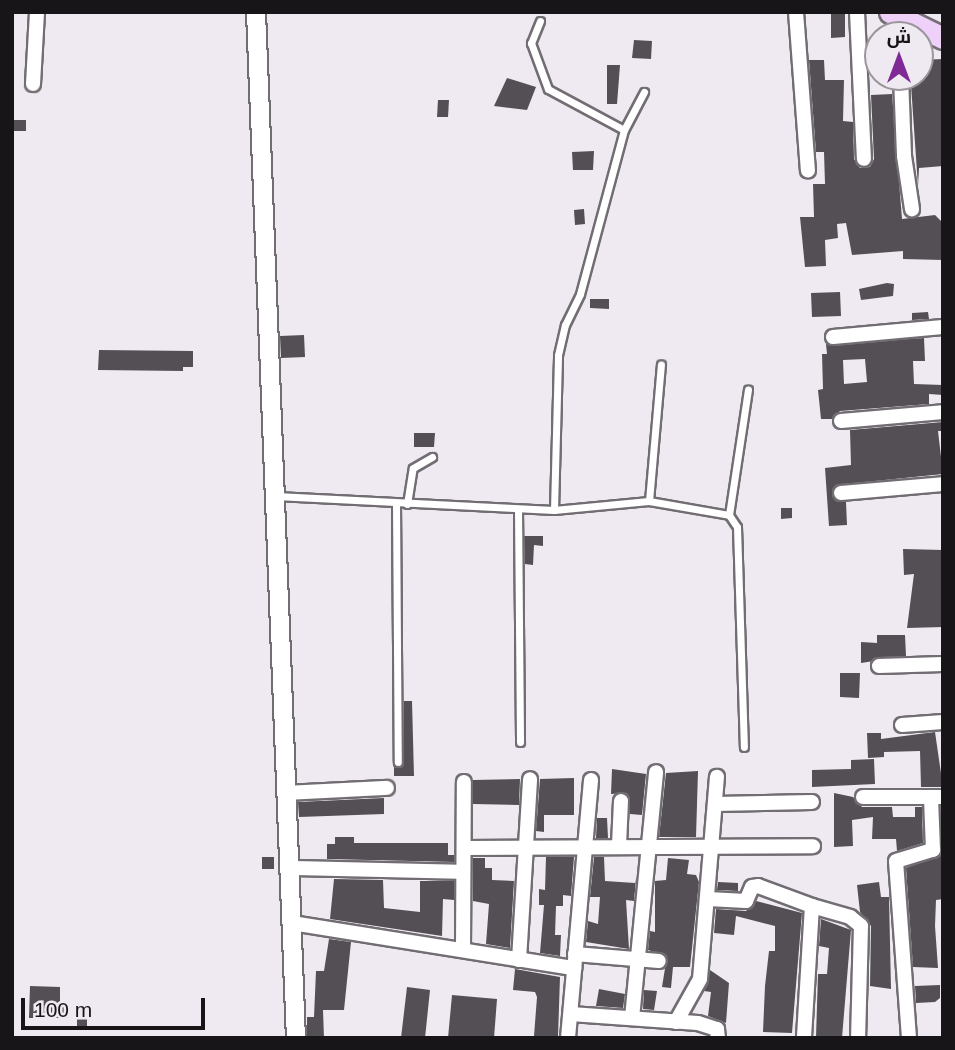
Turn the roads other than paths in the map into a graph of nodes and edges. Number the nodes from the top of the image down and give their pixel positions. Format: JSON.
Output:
{"nodes":[{"id":1,"x":37,"y":12,"type":"edge"},
{"id":2,"x":256,"y":12,"type":"edge"},
{"id":3,"x":796,"y":12,"type":"edge"},
{"id":4,"x":857,"y":12,"type":"edge"},
{"id":5,"x":540,"y":21,"type":"dead end"},
{"id":6,"x":33,"y":84,"type":"dead end"},
{"id":7,"x":902,"y":91,"type":"edge"},
{"id":8,"x":644,"y":92,"type":"dead end"},
{"id":9,"x":624,"y":130,"type":"junction"},
{"id":10,"x":864,"y":159,"type":"dead end"},
{"id":11,"x":808,"y":171,"type":"dead end"},
{"id":12,"x":912,"y":209,"type":"dead end"},
{"id":13,"x":943,"y":327,"type":"edge"},
{"id":14,"x":833,"y":337,"type":"dead end"},
{"id":15,"x":661,"y":365,"type":"dead end"},
{"id":16,"x":748,"y":389,"type":"dead end"},
{"id":17,"x":943,"y":412,"type":"edge"},
{"id":18,"x":841,"y":421,"type":"dead end"},
{"id":19,"x":432,"y":457,"type":"dead end"},
{"id":20,"x":943,"y":484,"type":"edge"},
{"id":21,"x":841,"y":493,"type":"dead end"},
{"id":22,"x":275,"y":496,"type":"junction"},
{"id":23,"x":649,"y":501,"type":"junction"},
{"id":24,"x":396,"y":503,"type":"junction"},
{"id":25,"x":407,"y":504,"type":"junction"},
{"id":26,"x":518,"y":509,"type":"junction"},
{"id":27,"x":554,"y":510,"type":"junction"},
{"id":28,"x":729,"y":515,"type":"junction"},
{"id":29,"x":943,"y":664,"type":"edge"},
{"id":30,"x":879,"y":666,"type":"dead end"},
{"id":31,"x":943,"y":722,"type":"edge"},
{"id":32,"x":902,"y":725,"type":"dead end"},
{"id":33,"x":520,"y":742,"type":"dead end"},
{"id":34,"x":744,"y":747,"type":"dead end"},
{"id":35,"x":398,"y":762,"type":"dead end"},
{"id":36,"x":656,"y":772,"type":"dead end"},
{"id":37,"x":717,"y":777,"type":"dead end"},
{"id":38,"x":530,"y":779,"type":"dead end"},
{"id":39,"x":591,"y":780,"type":"dead end"},
{"id":40,"x":464,"y":782,"type":"dead end"},
{"id":41,"x":387,"y":788,"type":"dead end"},
{"id":42,"x":287,"y":793,"type":"junction"},
{"id":43,"x":863,"y":797,"type":"dead end"},
{"id":44,"x":937,"y":797,"type":"edge"},
{"id":45,"x":621,"y":801,"type":"dead end"},
{"id":46,"x":812,"y":802,"type":"dead end"},
{"id":47,"x":716,"y":804,"type":"junction"},
{"id":48,"x":528,"y":844,"type":"junction"},
{"id":49,"x":584,"y":844,"type":"junction"},
{"id":50,"x":619,"y":845,"type":"junction"},
{"id":51,"x":648,"y":846,"type":"junction"},
{"id":52,"x":813,"y":846,"type":"dead end"},
{"id":53,"x":464,"y":848,"type":"junction"},
{"id":54,"x":713,"y":848,"type":"junction"},
{"id":55,"x":290,"y":868,"type":"junction"},
{"id":56,"x":463,"y":872,"type":"junction"},
{"id":57,"x":708,"y":899,"type":"junction"},
{"id":58,"x":811,"y":906,"type":"junction"},
{"id":59,"x":292,"y":923,"type":"junction"},
{"id":60,"x":463,"y":950,"type":"junction"},
{"id":61,"x":637,"y":959,"type":"junction"},
{"id":62,"x":519,"y":960,"type":"junction"},
{"id":63,"x":574,"y":961,"type":"junction"},
{"id":64,"x":659,"y":961,"type":"dead end"},
{"id":65,"x":571,"y":1014,"type":"junction"},
{"id":66,"x":632,"y":1018,"type":"junction"},
{"id":67,"x":677,"y":1022,"type":"junction"},
{"id":68,"x":296,"y":1038,"type":"edge"},
{"id":69,"x":568,"y":1038,"type":"edge"},
{"id":70,"x":718,"y":1038,"type":"edge"},
{"id":71,"x":804,"y":1038,"type":"edge"},
{"id":72,"x":858,"y":1038,"type":"edge"},
{"id":73,"x":909,"y":1038,"type":"edge"}],
"edges":[{"from":1,"to":6,"type":"street"},
{"from":2,"to":22,"type":"street"},
{"from":3,"to":11,"type":"street"},
{"from":4,"to":10,"type":"street"},
{"from":5,"to":9,"type":"lane"},
{"from":7,"to":12,"type":"street"},
{"from":8,"to":9,"type":"lane"},
{"from":9,"to":27,"type":"lane"},
{"from":13,"to":14,"type":"street"},
{"from":15,"to":23,"type":"lane"},
{"from":16,"to":28,"type":"lane"},
{"from":17,"to":18,"type":"street"},
{"from":19,"to":25,"type":"lane"},
{"from":20,"to":21,"type":"street"},
{"from":22,"to":24,"type":"lane"},
{"from":22,"to":42,"type":"street"},
{"from":23,"to":27,"type":"lane"},
{"from":23,"to":28,"type":"lane"},
{"from":24,"to":25,"type":"lane"},
{"from":24,"to":35,"type":"lane"},
{"from":25,"to":26,"type":"lane"},
{"from":26,"to":27,"type":"lane"},
{"from":26,"to":33,"type":"lane"},
{"from":28,"to":34,"type":"lane"},
{"from":29,"to":30,"type":"street"},
{"from":31,"to":32,"type":"street"},
{"from":36,"to":51,"type":"street"},
{"from":37,"to":47,"type":"street"},
{"from":38,"to":48,"type":"street"},
{"from":39,"to":49,"type":"street"},
{"from":40,"to":53,"type":"street"},
{"from":41,"to":42,"type":"street"},
{"from":42,"to":55,"type":"street"},
{"from":43,"to":44,"type":"street"},
{"from":44,"to":73,"type":"street"},
{"from":45,"to":50,"type":"street"},
{"from":46,"to":47,"type":"street"},
{"from":47,"to":54,"type":"street"},
{"from":48,"to":49,"type":"street"},
{"from":48,"to":53,"type":"street"},
{"from":48,"to":62,"type":"street"},
{"from":49,"to":50,"type":"street"},
{"from":49,"to":63,"type":"street"},
{"from":50,"to":51,"type":"street"},
{"from":51,"to":54,"type":"street"},
{"from":51,"to":61,"type":"street"},
{"from":52,"to":54,"type":"street"},
{"from":53,"to":56,"type":"street"},
{"from":54,"to":57,"type":"street"},
{"from":55,"to":56,"type":"street"},
{"from":55,"to":59,"type":"street"},
{"from":56,"to":60,"type":"street"},
{"from":57,"to":58,"type":"street"},
{"from":57,"to":67,"type":"street"},
{"from":58,"to":71,"type":"street"},
{"from":58,"to":72,"type":"street"},
{"from":59,"to":60,"type":"street"},
{"from":59,"to":68,"type":"street"},
{"from":60,"to":62,"type":"street"},
{"from":61,"to":63,"type":"street"},
{"from":61,"to":64,"type":"street"},
{"from":61,"to":66,"type":"street"},
{"from":62,"to":63,"type":"street"},
{"from":63,"to":65,"type":"street"},
{"from":65,"to":66,"type":"street"},
{"from":65,"to":69,"type":"street"},
{"from":66,"to":67,"type":"street"},
{"from":67,"to":70,"type":"street"}]}
